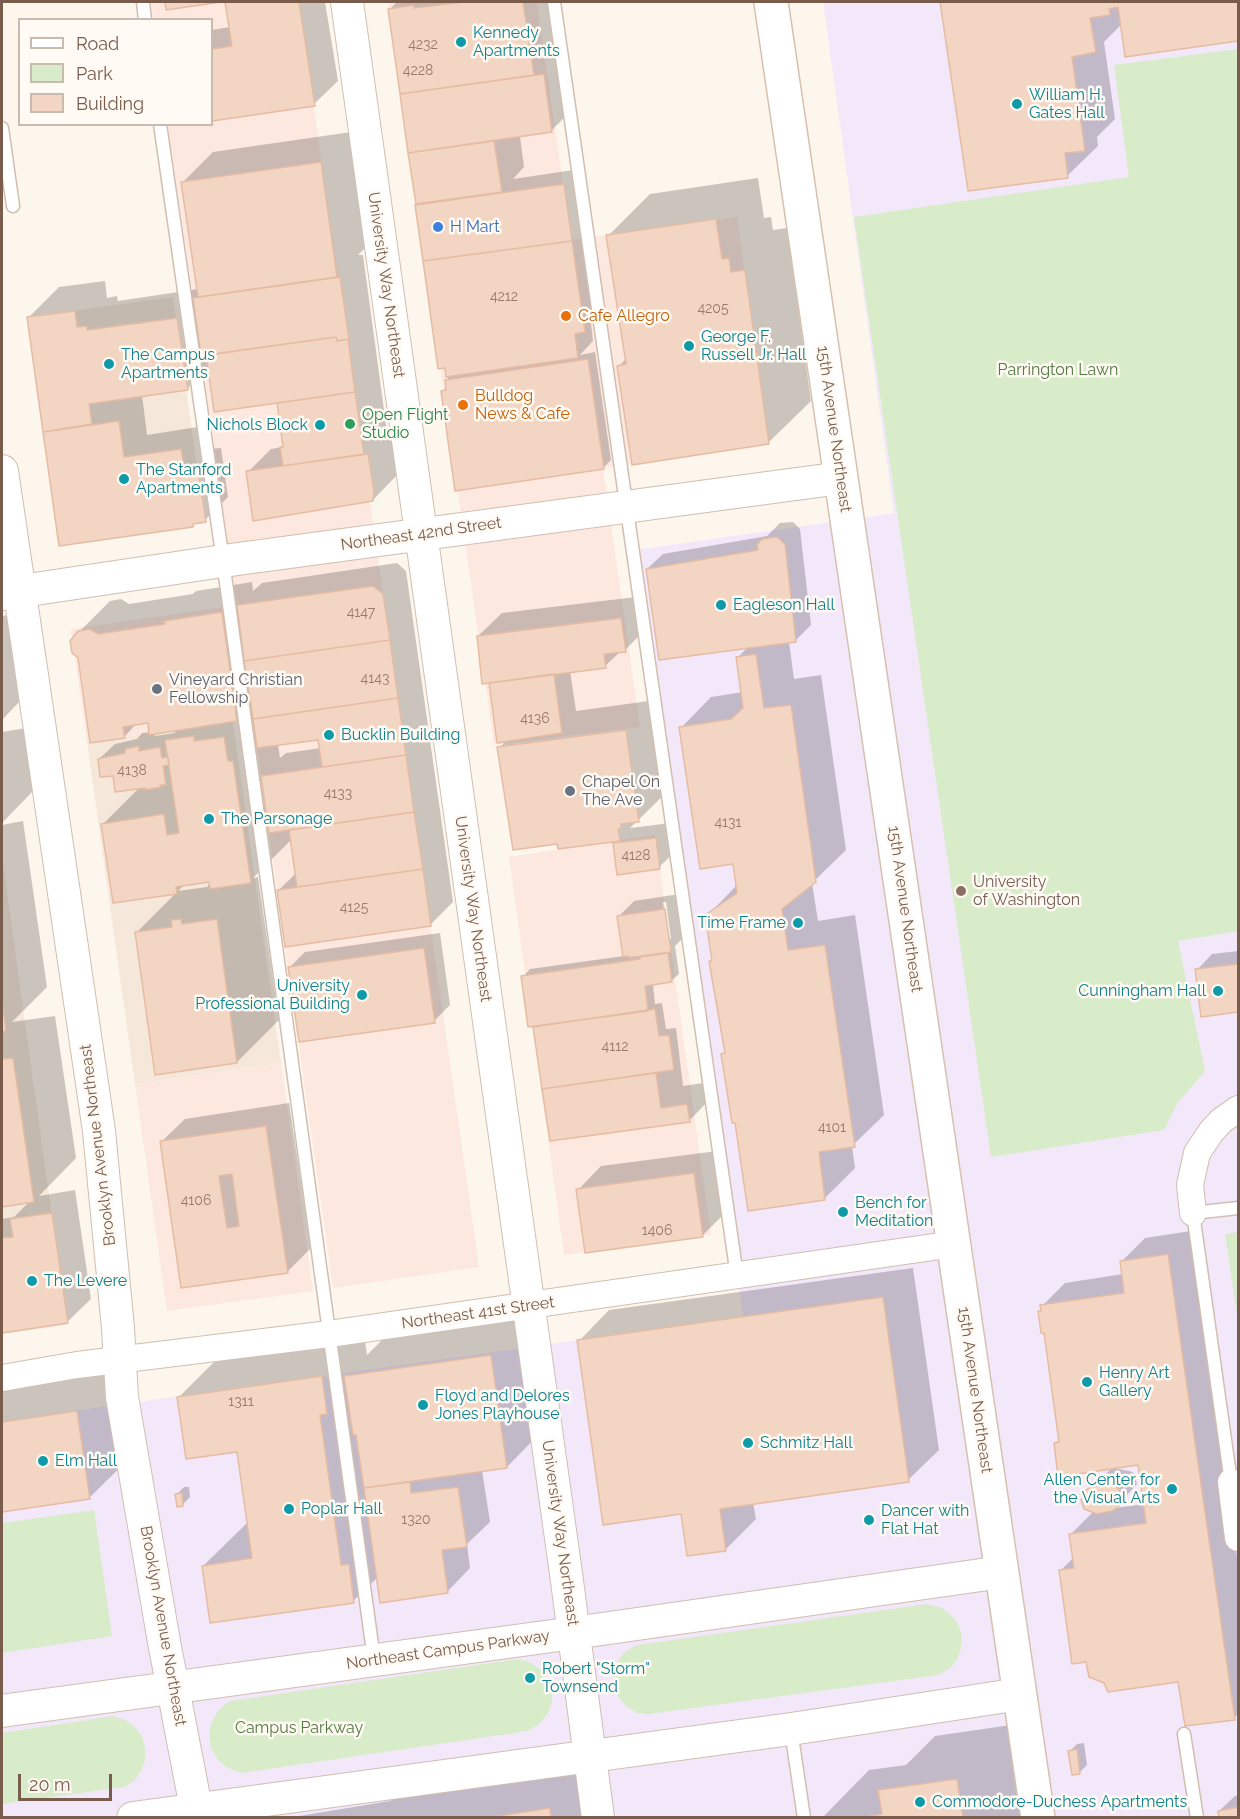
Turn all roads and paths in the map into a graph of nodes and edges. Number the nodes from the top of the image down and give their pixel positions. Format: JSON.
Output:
{"nodes":[{"id":1,"x":142,"y":2,"type":"edge"},
{"id":2,"x":346,"y":2,"type":"edge"},
{"id":3,"x":554,"y":2,"type":"edge"},
{"id":4,"x":771,"y":2,"type":"edge"},
{"id":5,"x":145,"y":18,"type":"edge"},
{"id":6,"x":160,"y":126,"type":"edge"},
{"id":7,"x":2,"y":128,"type":"edge"},
{"id":8,"x":13,"y":206,"type":"dead end"},
{"id":9,"x":2,"y":471,"type":"edge"},
{"id":10,"x":841,"y":478,"type":"junction"},
{"id":11,"x":627,"y":507,"type":"junction"},
{"id":12,"x":421,"y":534,"type":"junction"},
{"id":13,"x":223,"y":561,"type":"junction"},
{"id":14,"x":11,"y":593,"type":"edge"},
{"id":15,"x":1239,"y":1109,"type":"edge"},
{"id":16,"x":1239,"y":1208,"type":"edge"},
{"id":17,"x":1193,"y":1214,"type":"junction"},
{"id":18,"x":954,"y":1244,"type":"junction"},
{"id":19,"x":737,"y":1276,"type":"junction"},
{"id":20,"x":529,"y":1305,"type":"junction"},
{"id":21,"x":329,"y":1334,"type":"junction"},
{"id":22,"x":120,"y":1361,"type":"junction"},
{"id":23,"x":2,"y":1378,"type":"edge"},
{"id":24,"x":1231,"y":1482,"type":"joint"},
{"id":25,"x":1239,"y":1538,"type":"edge"},
{"id":26,"x":1002,"y":1572,"type":"junction"},
{"id":27,"x":574,"y":1634,"type":"junction"},
{"id":28,"x":374,"y":1660,"type":"junction"},
{"id":29,"x":173,"y":1687,"type":"junction"},
{"id":30,"x":1020,"y":1694,"type":"junction"},
{"id":31,"x":2,"y":1712,"type":"edge"},
{"id":32,"x":791,"y":1729,"type":"junction"},
{"id":33,"x":1184,"y":1734,"type":"dead end"},
{"id":34,"x":590,"y":1756,"type":"junction"},
{"id":35,"x":197,"y":1813,"type":"edge"},
{"id":36,"x":133,"y":1818,"type":"edge"},
{"id":37,"x":598,"y":1818,"type":"edge"},
{"id":38,"x":804,"y":1818,"type":"edge"},
{"id":39,"x":1038,"y":1818,"type":"edge"},
{"id":40,"x":1197,"y":1818,"type":"edge"}],
"edges":[{"from":1,"to":5,"type":"lane"},
{"from":2,"to":12,"type":"street","name":"University Way Northeast"},
{"from":3,"to":11,"type":"lane"},
{"from":4,"to":10,"type":"main road","name":"15th Avenue Northeast"},
{"from":6,"to":13,"type":"lane"},
{"from":7,"to":8,"type":"lane"},
{"from":9,"to":14,"type":"street","name":"Brooklyn Avenue Northeast"},
{"from":10,"to":11,"type":"street","name":"Northeast 42nd Street"},
{"from":10,"to":18,"type":"main road","name":"15th Avenue Northeast"},
{"from":11,"to":12,"type":"street","name":"Northeast 42nd Street"},
{"from":11,"to":19,"type":"lane"},
{"from":12,"to":13,"type":"street","name":"Northeast 42nd Street"},
{"from":12,"to":20,"type":"street","name":"University Way Northeast"},
{"from":13,"to":14,"type":"street","name":"Northeast 42nd Street"},
{"from":13,"to":21,"type":"lane"},
{"from":14,"to":22,"type":"street","name":"Brooklyn Avenue Northeast"},
{"from":15,"to":17,"type":"street"},
{"from":16,"to":17,"type":"lane"},
{"from":17,"to":24,"type":"lane"},
{"from":18,"to":19,"type":"street","name":"Northeast 41st Street"},
{"from":18,"to":26,"type":"main road","name":"15th Avenue Northeast"},
{"from":19,"to":20,"type":"street","name":"Northeast 41st Street"},
{"from":20,"to":21,"type":"street","name":"Northeast 41st Street"},
{"from":20,"to":27,"type":"street","name":"University Way Northeast"},
{"from":21,"to":22,"type":"street","name":"Northeast 41st Street"},
{"from":21,"to":28,"type":"lane"},
{"from":22,"to":23,"type":"street","name":"Northeast 41st Street"},
{"from":22,"to":29,"type":"street","name":"Brooklyn Avenue Northeast"},
{"from":24,"to":25,"type":"street"},
{"from":26,"to":27,"type":"street","name":"Northeast Campus Parkway"},
{"from":26,"to":30,"type":"main road","name":"15th Avenue Northeast"},
{"from":27,"to":28,"type":"street","name":"Northeast Campus Parkway"},
{"from":27,"to":34,"type":"street","name":"University Way Northeast"},
{"from":28,"to":29,"type":"street","name":"Northeast Campus Parkway"},
{"from":29,"to":31,"type":"street","name":"Northeast Campus Parkway"},
{"from":29,"to":35,"type":"street","name":"Brooklyn Avenue Northeast"},
{"from":30,"to":32,"type":"street"},
{"from":30,"to":39,"type":"main road","name":"15th Avenue Northeast"},
{"from":32,"to":34,"type":"street"},
{"from":32,"to":38,"type":"lane"},
{"from":33,"to":40,"type":"lane"},
{"from":34,"to":35,"type":"street"},
{"from":34,"to":37,"type":"street","name":"University Way Northeast"},
{"from":35,"to":36,"type":"street"}]}
